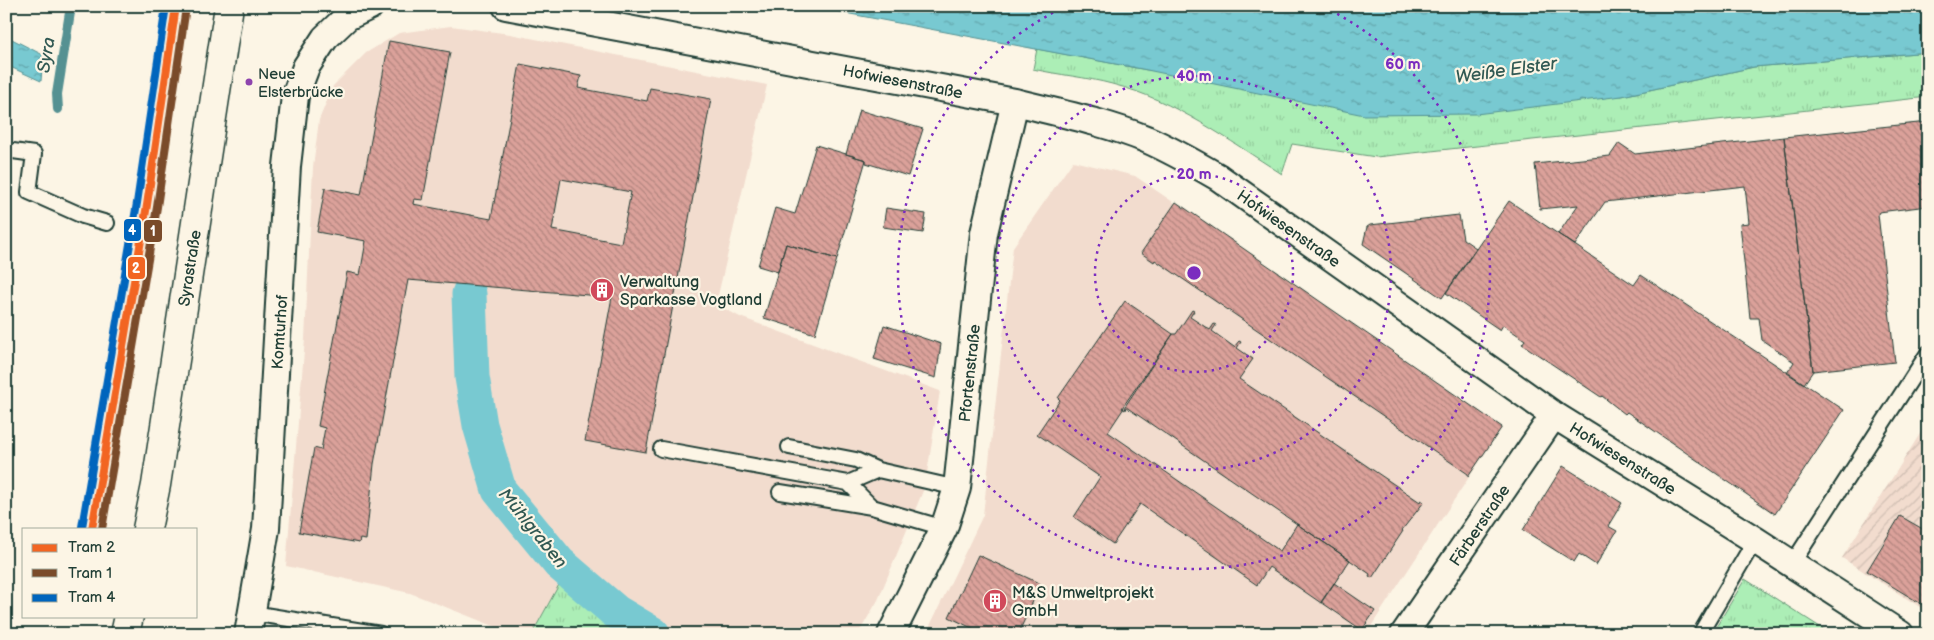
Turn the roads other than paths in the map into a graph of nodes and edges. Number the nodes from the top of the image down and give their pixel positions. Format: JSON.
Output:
{"nodes":[{"id":1,"x":229,"y":6,"type":"edge"},
{"id":2,"x":370,"y":6,"type":"edge"},
{"id":3,"x":506,"y":6,"type":"edge"},
{"id":4,"x":1015,"y":102,"type":"junction"},
{"id":5,"x":6,"y":150,"type":"edge"},
{"id":6,"x":107,"y":223,"type":"dead end"},
{"id":7,"x":1928,"y":353,"type":"edge"},
{"id":8,"x":1554,"y":416,"type":"junction"},
{"id":9,"x":789,"y":447,"type":"dead end"},
{"id":10,"x":660,"y":449,"type":"dead end"},
{"id":11,"x":878,"y":470,"type":"junction"},
{"id":12,"x":848,"y":483,"type":"junction"},
{"id":13,"x":957,"y":488,"type":"junction"},
{"id":14,"x":780,"y":492,"type":"dead end"},
{"id":15,"x":872,"y":507,"type":"junction"},
{"id":16,"x":147,"y":528,"type":"edge"},
{"id":17,"x":944,"y":528,"type":"junction"},
{"id":18,"x":1755,"y":540,"type":"junction"},
{"id":19,"x":1792,"y":564,"type":"junction"},
{"id":20,"x":129,"y":618,"type":"edge"},
{"id":21,"x":250,"y":624,"type":"edge"},
{"id":22,"x":125,"y":634,"type":"edge"},
{"id":23,"x":381,"y":634,"type":"edge"},
{"id":24,"x":891,"y":634,"type":"edge"},
{"id":25,"x":1404,"y":634,"type":"edge"},
{"id":26,"x":1700,"y":634,"type":"edge"},
{"id":27,"x":1900,"y":634,"type":"edge"}],
"edges":[{"from":1,"to":16,"type":"street","name":"Syrastraße"},
{"from":2,"to":21,"type":"street","name":"Komturhof"},
{"from":3,"to":4,"type":"street","name":"Hofwiesenstraße"},
{"from":4,"to":8,"type":"street","name":"Hofwiesenstraße"},
{"from":4,"to":13,"type":"street","name":"Pfortenstraße"},
{"from":5,"to":6,"type":"lane"},
{"from":7,"to":19,"type":"lane"},
{"from":8,"to":18,"type":"street","name":"Hofwiesenstraße"},
{"from":8,"to":25,"type":"street","name":"Färberstraße"},
{"from":9,"to":11,"type":"lane"},
{"from":10,"to":12,"type":"lane"},
{"from":11,"to":12,"type":"lane"},
{"from":11,"to":13,"type":"lane"},
{"from":12,"to":15,"type":"lane"},
{"from":13,"to":17,"type":"street","name":"Pfortenstraße"},
{"from":14,"to":15,"type":"lane"},
{"from":15,"to":17,"type":"lane"},
{"from":17,"to":24,"type":"street","name":"Pfortenstraße"},
{"from":18,"to":19,"type":"street","name":"Hofwiesenstraße"},
{"from":18,"to":26,"type":"lane"},
{"from":19,"to":27,"type":"street","name":"Hofwiesenstraße"},
{"from":20,"to":22,"type":"street"},
{"from":21,"to":23,"type":"lane"}]}
